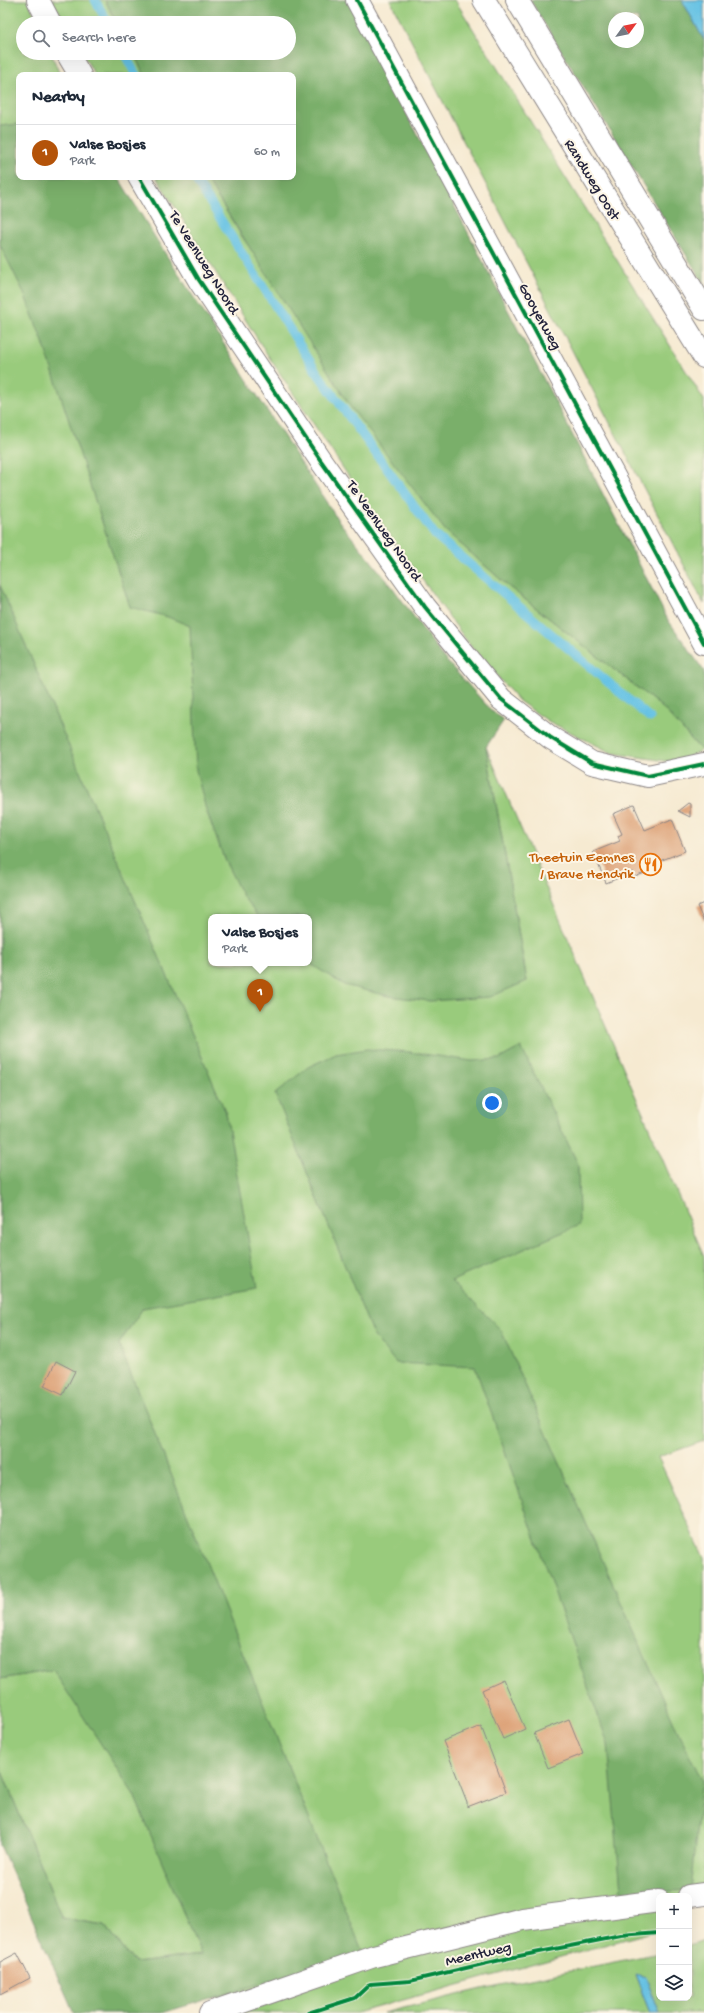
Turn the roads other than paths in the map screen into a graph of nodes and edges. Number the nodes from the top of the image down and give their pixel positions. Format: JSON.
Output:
{"nodes":[{"id":1,"x":38,"y":0,"type":"edge"},
{"id":2,"x":357,"y":0,"type":"edge"},
{"id":3,"x":484,"y":0,"type":"edge"},
{"id":4,"x":517,"y":0,"type":"edge"},
{"id":5,"x":46,"y":16,"type":"edge"},
{"id":6,"x":71,"y":60,"type":"edge"},
{"id":7,"x":78,"y":72,"type":"edge"},
{"id":8,"x":141,"y":180,"type":"edge"},
{"id":9,"x":704,"y":309,"type":"edge"},
{"id":10,"x":704,"y":357,"type":"edge"},
{"id":11,"x":704,"y":643,"type":"edge"},
{"id":12,"x":704,"y":764,"type":"edge"},
{"id":13,"x":704,"y":1894,"type":"edge"},
{"id":14,"x":692,"y":1896,"type":"edge"},
{"id":15,"x":656,"y":1901,"type":"edge"},
{"id":16,"x":210,"y":2013,"type":"edge"}],
"edges":[{"from":1,"to":5,"type":"street"},
{"from":2,"to":11,"type":"street","name":"Gooyerweg"},
{"from":3,"to":10,"type":"street","name":"Randweg Oost"},
{"from":4,"to":9,"type":"street","name":"Randweg Oost"},
{"from":6,"to":7,"type":"street"},
{"from":8,"to":12,"type":"street","name":"Te Veenweg Noord"},
{"from":13,"to":14,"type":"street"},
{"from":15,"to":16,"type":"street","name":"Meentweg"}]}
